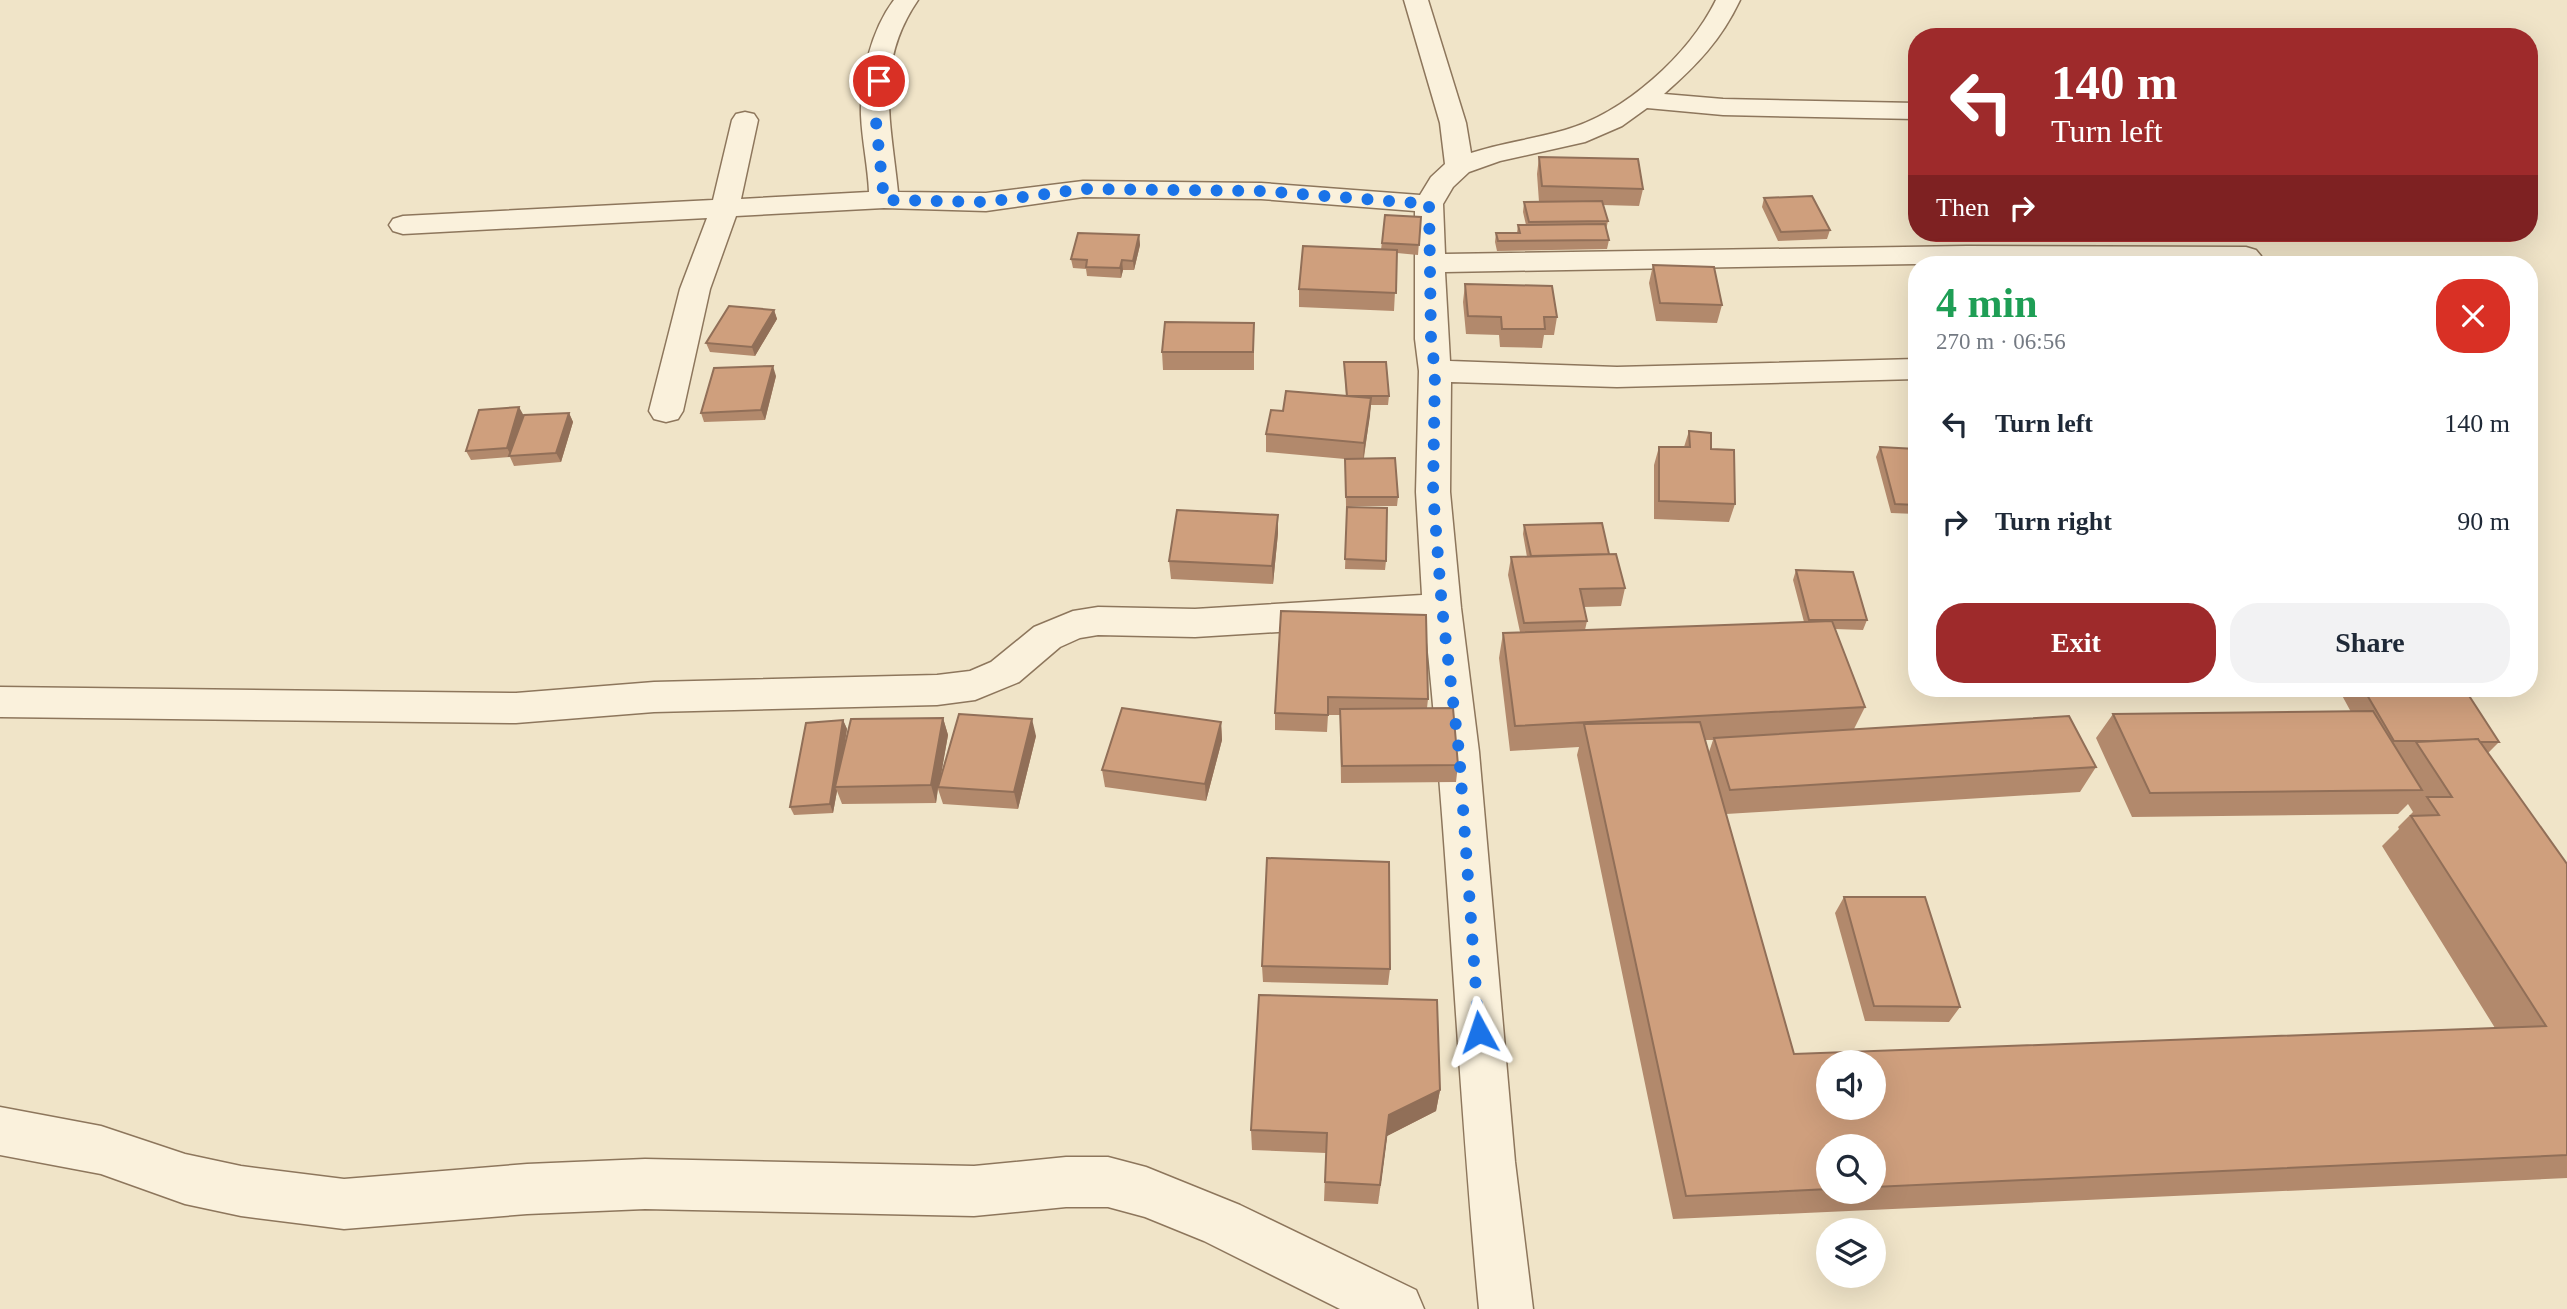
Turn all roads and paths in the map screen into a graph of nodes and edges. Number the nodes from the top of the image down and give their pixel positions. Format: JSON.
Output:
{"nodes":[{"id":1,"x":906,"y":0,"type":"edge"},
{"id":2,"x":1416,"y":0,"type":"edge"},
{"id":3,"x":1728,"y":0,"type":"edge"},
{"id":4,"x":1642,"y":100,"type":"junction"},
{"id":5,"x":1908,"y":111,"type":"edge"},
{"id":6,"x":745,"y":120,"type":"dead end"},
{"id":7,"x":1460,"y":166,"type":"junction"},
{"id":8,"x":884,"y":200,"type":"junction"},
{"id":9,"x":1429,"y":204,"type":"junction"},
{"id":10,"x":724,"y":208,"type":"junction"},
{"id":11,"x":403,"y":225,"type":"dead end"},
{"id":12,"x":2246,"y":256,"type":"dead end"},
{"id":13,"x":1432,"y":262,"type":"junction"},
{"id":14,"x":1908,"y":369,"type":"edge"},
{"id":15,"x":1435,"y":371,"type":"junction"},
{"id":16,"x":666,"y":411,"type":"dead end"},
{"id":17,"x":1442,"y":608,"type":"junction"},
{"id":18,"x":0,"y":702,"type":"edge"},
{"id":19,"x":0,"y":1131,"type":"edge"},
{"id":20,"x":1396,"y":1309,"type":"edge"},
{"id":21,"x":1506,"y":1309,"type":"edge"}],
"edges":[{"from":1,"to":8,"type":"street"},
{"from":2,"to":7,"type":"street"},
{"from":3,"to":4,"type":"street"},
{"from":4,"to":5,"type":"street"},
{"from":4,"to":7,"type":"street"},
{"from":6,"to":10,"type":"street"},
{"from":7,"to":9,"type":"street"},
{"from":8,"to":9,"type":"street"},
{"from":8,"to":10,"type":"street"},
{"from":9,"to":13,"type":"street"},
{"from":10,"to":11,"type":"street"},
{"from":10,"to":16,"type":"street"},
{"from":12,"to":13,"type":"street"},
{"from":13,"to":15,"type":"street"},
{"from":14,"to":15,"type":"street"},
{"from":15,"to":17,"type":"street"},
{"from":17,"to":18,"type":"street"},
{"from":17,"to":21,"type":"street"},
{"from":19,"to":20,"type":"street"}]}
